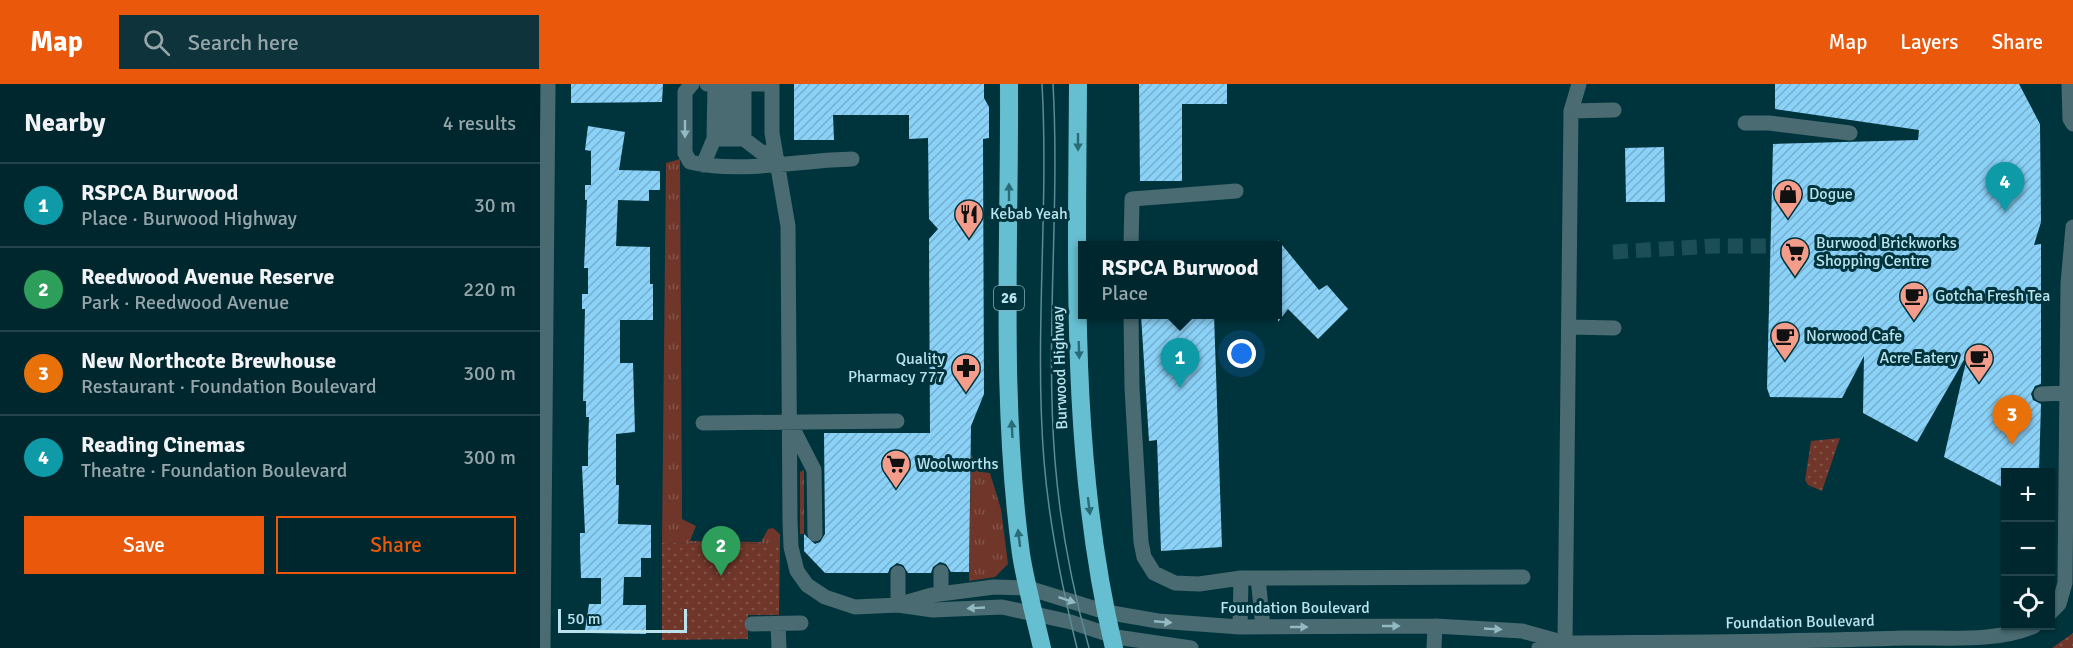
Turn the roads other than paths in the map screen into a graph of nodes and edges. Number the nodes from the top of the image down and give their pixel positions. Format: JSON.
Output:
{"nodes":[{"id":1,"x":548,"y":84,"type":"edge"},
{"id":2,"x":692,"y":84,"type":"edge"},
{"id":3,"x":707,"y":84,"type":"edge"},
{"id":4,"x":715,"y":84,"type":"edge"},
{"id":5,"x":762,"y":84,"type":"edge"},
{"id":6,"x":772,"y":84,"type":"edge"},
{"id":7,"x":994,"y":84,"type":"edge"},
{"id":8,"x":1009,"y":84,"type":"edge"},
{"id":9,"x":1078,"y":84,"type":"edge"},
{"id":10,"x":1579,"y":84,"type":"edge"},
{"id":11,"x":2060,"y":84,"type":"edge"},
{"id":12,"x":2069,"y":84,"type":"edge"},
{"id":13,"x":730,"y":85,"type":"edge"},
{"id":14,"x":744,"y":85,"type":"edge"},
{"id":15,"x":2069,"y":101,"type":"junction"},
{"id":16,"x":1009,"y":110,"type":"junction"},
{"id":17,"x":1614,"y":110,"type":"dead end"},
{"id":18,"x":1572,"y":111,"type":"junction"},
{"id":19,"x":1745,"y":123,"type":"dead end"},
{"id":20,"x":2073,"y":124,"type":"edge"},
{"id":21,"x":1850,"y":133,"type":"dead end"},
{"id":22,"x":729,"y":139,"type":"junction"},
{"id":23,"x":775,"y":159,"type":"junction"},
{"id":24,"x":852,"y":159,"type":"dead end"},
{"id":25,"x":703,"y":165,"type":"junction"},
{"id":26,"x":1236,"y":191,"type":"dead end"},
{"id":27,"x":2073,"y":227,"type":"edge"},
{"id":28,"x":1080,"y":241,"type":"edge"},
{"id":29,"x":1131,"y":241,"type":"edge"},
{"id":30,"x":1081,"y":319,"type":"edge"},
{"id":31,"x":1131,"y":319,"type":"edge"},
{"id":32,"x":2071,"y":325,"type":"edge"},
{"id":33,"x":1570,"y":327,"type":"junction"},
{"id":34,"x":1614,"y":328,"type":"dead end"},
{"id":35,"x":2068,"y":393,"type":"junction"},
{"id":36,"x":2041,"y":394,"type":"dead end"},
{"id":37,"x":897,"y":421,"type":"dead end"},
{"id":38,"x":790,"y":422,"type":"junction"},
{"id":39,"x":703,"y":423,"type":"dead end"},
{"id":40,"x":815,"y":534,"type":"dead end"},
{"id":41,"x":941,"y":572,"type":"dead end"},
{"id":42,"x":898,"y":573,"type":"dead end"},
{"id":43,"x":1240,"y":578,"type":"junction"},
{"id":44,"x":1258,"y":578,"type":"junction"},
{"id":45,"x":1523,"y":578,"type":"dead end"},
{"id":46,"x":1028,"y":588,"type":"junction"},
{"id":47,"x":940,"y":594,"type":"junction"},
{"id":48,"x":898,"y":605,"type":"junction"},
{"id":49,"x":2055,"y":608,"type":"edge"},
{"id":50,"x":1106,"y":612,"type":"junction"},
{"id":51,"x":1034,"y":613,"type":"junction"},
{"id":52,"x":752,"y":624,"type":"dead end"},
{"id":53,"x":778,"y":624,"type":"junction"},
{"id":54,"x":801,"y":624,"type":"dead end"},
{"id":55,"x":1435,"y":626,"type":"junction"},
{"id":56,"x":1240,"y":627,"type":"junction"},
{"id":57,"x":1263,"y":627,"type":"junction"},
{"id":58,"x":2024,"y":630,"type":"edge"},
{"id":59,"x":1112,"y":641,"type":"edge"},
{"id":60,"x":1565,"y":643,"type":"junction"},
{"id":61,"x":1820,"y":644,"type":"edge"},
{"id":62,"x":543,"y":648,"type":"edge"},
{"id":63,"x":779,"y":648,"type":"edge"},
{"id":64,"x":1042,"y":648,"type":"edge"},
{"id":65,"x":1191,"y":648,"type":"edge"},
{"id":66,"x":1434,"y":648,"type":"edge"},
{"id":67,"x":1539,"y":648,"type":"edge"}],
"edges":[{"from":1,"to":62,"type":"street"},
{"from":2,"to":25,"type":"street","one_way":true},
{"from":3,"to":4,"type":"street"},
{"from":4,"to":13,"type":"street"},
{"from":4,"to":22,"type":"street"},
{"from":5,"to":14,"type":"street"},
{"from":6,"to":23,"type":"street"},
{"from":7,"to":16,"type":"highway"},
{"from":8,"to":16,"type":"highway","number":"26"},
{"from":9,"to":28,"type":"highway","name":"Burwood Highway","one_way":true},
{"from":10,"to":18,"type":"street"},
{"from":11,"to":15,"type":"street"},
{"from":12,"to":15,"type":"street"},
{"from":13,"to":14,"type":"street"},
{"from":13,"to":22,"type":"street"},
{"from":14,"to":22,"type":"street"},
{"from":15,"to":20,"type":"street"},
{"from":46,"to":16,"type":"highway","number":"26","one_way":true},
{"from":17,"to":18,"type":"street"},
{"from":18,"to":33,"type":"street"},
{"from":19,"to":21,"type":"street"},
{"from":22,"to":23,"type":"street"},
{"from":22,"to":25,"type":"street"},
{"from":23,"to":24,"type":"street"},
{"from":23,"to":25,"type":"street"},
{"from":23,"to":38,"type":"street"},
{"from":26,"to":29,"type":"street"},
{"from":27,"to":32,"type":"street"},
{"from":30,"to":50,"type":"highway","name":"Burwood Highway","one_way":true},
{"from":31,"to":43,"type":"street"},
{"from":32,"to":35,"type":"street"},
{"from":33,"to":34,"type":"street"},
{"from":33,"to":60,"type":"street"},
{"from":35,"to":36,"type":"street"},
{"from":35,"to":49,"type":"street"},
{"from":37,"to":38,"type":"street"},
{"from":38,"to":39,"type":"street"},
{"from":38,"to":40,"type":"street"},
{"from":38,"to":48,"type":"street"},
{"from":41,"to":47,"type":"street"},
{"from":42,"to":48,"type":"street"},
{"from":43,"to":44,"type":"street"},
{"from":43,"to":56,"type":"street"},
{"from":44,"to":45,"type":"street"},
{"from":44,"to":57,"type":"street"},
{"from":46,"to":47,"type":"street","name":"Foundation Boulevard"},
{"from":46,"to":50,"type":"street","name":"Foundation Boulevard","one_way":true},
{"from":46,"to":51,"type":"highway","number":"26"},
{"from":47,"to":48,"type":"street","name":"Foundation Boulevard"},
{"from":51,"to":48,"type":"street","one_way":true},
{"from":50,"to":56,"type":"street","name":"Foundation Boulevard","one_way":true},
{"from":50,"to":59,"type":"highway","name":"Burwood Highway"},
{"from":51,"to":59,"type":"street"},
{"from":51,"to":64,"type":"highway","number":"26"},
{"from":52,"to":53,"type":"street"},
{"from":53,"to":54,"type":"street"},
{"from":53,"to":63,"type":"street"},
{"from":57,"to":55,"type":"street","name":"Foundation Boulevard","one_way":true},
{"from":55,"to":60,"type":"street","name":"Foundation Boulevard","one_way":true},
{"from":55,"to":66,"type":"street"},
{"from":56,"to":57,"type":"street","name":"Foundation Boulevard"},
{"from":58,"to":61,"type":"street","name":"Foundation Boulevard"},
{"from":59,"to":65,"type":"street"},
{"from":60,"to":61,"type":"street","name":"Foundation Boulevard"},
{"from":60,"to":67,"type":"street","name":"Foundation Boulevard"}]}
